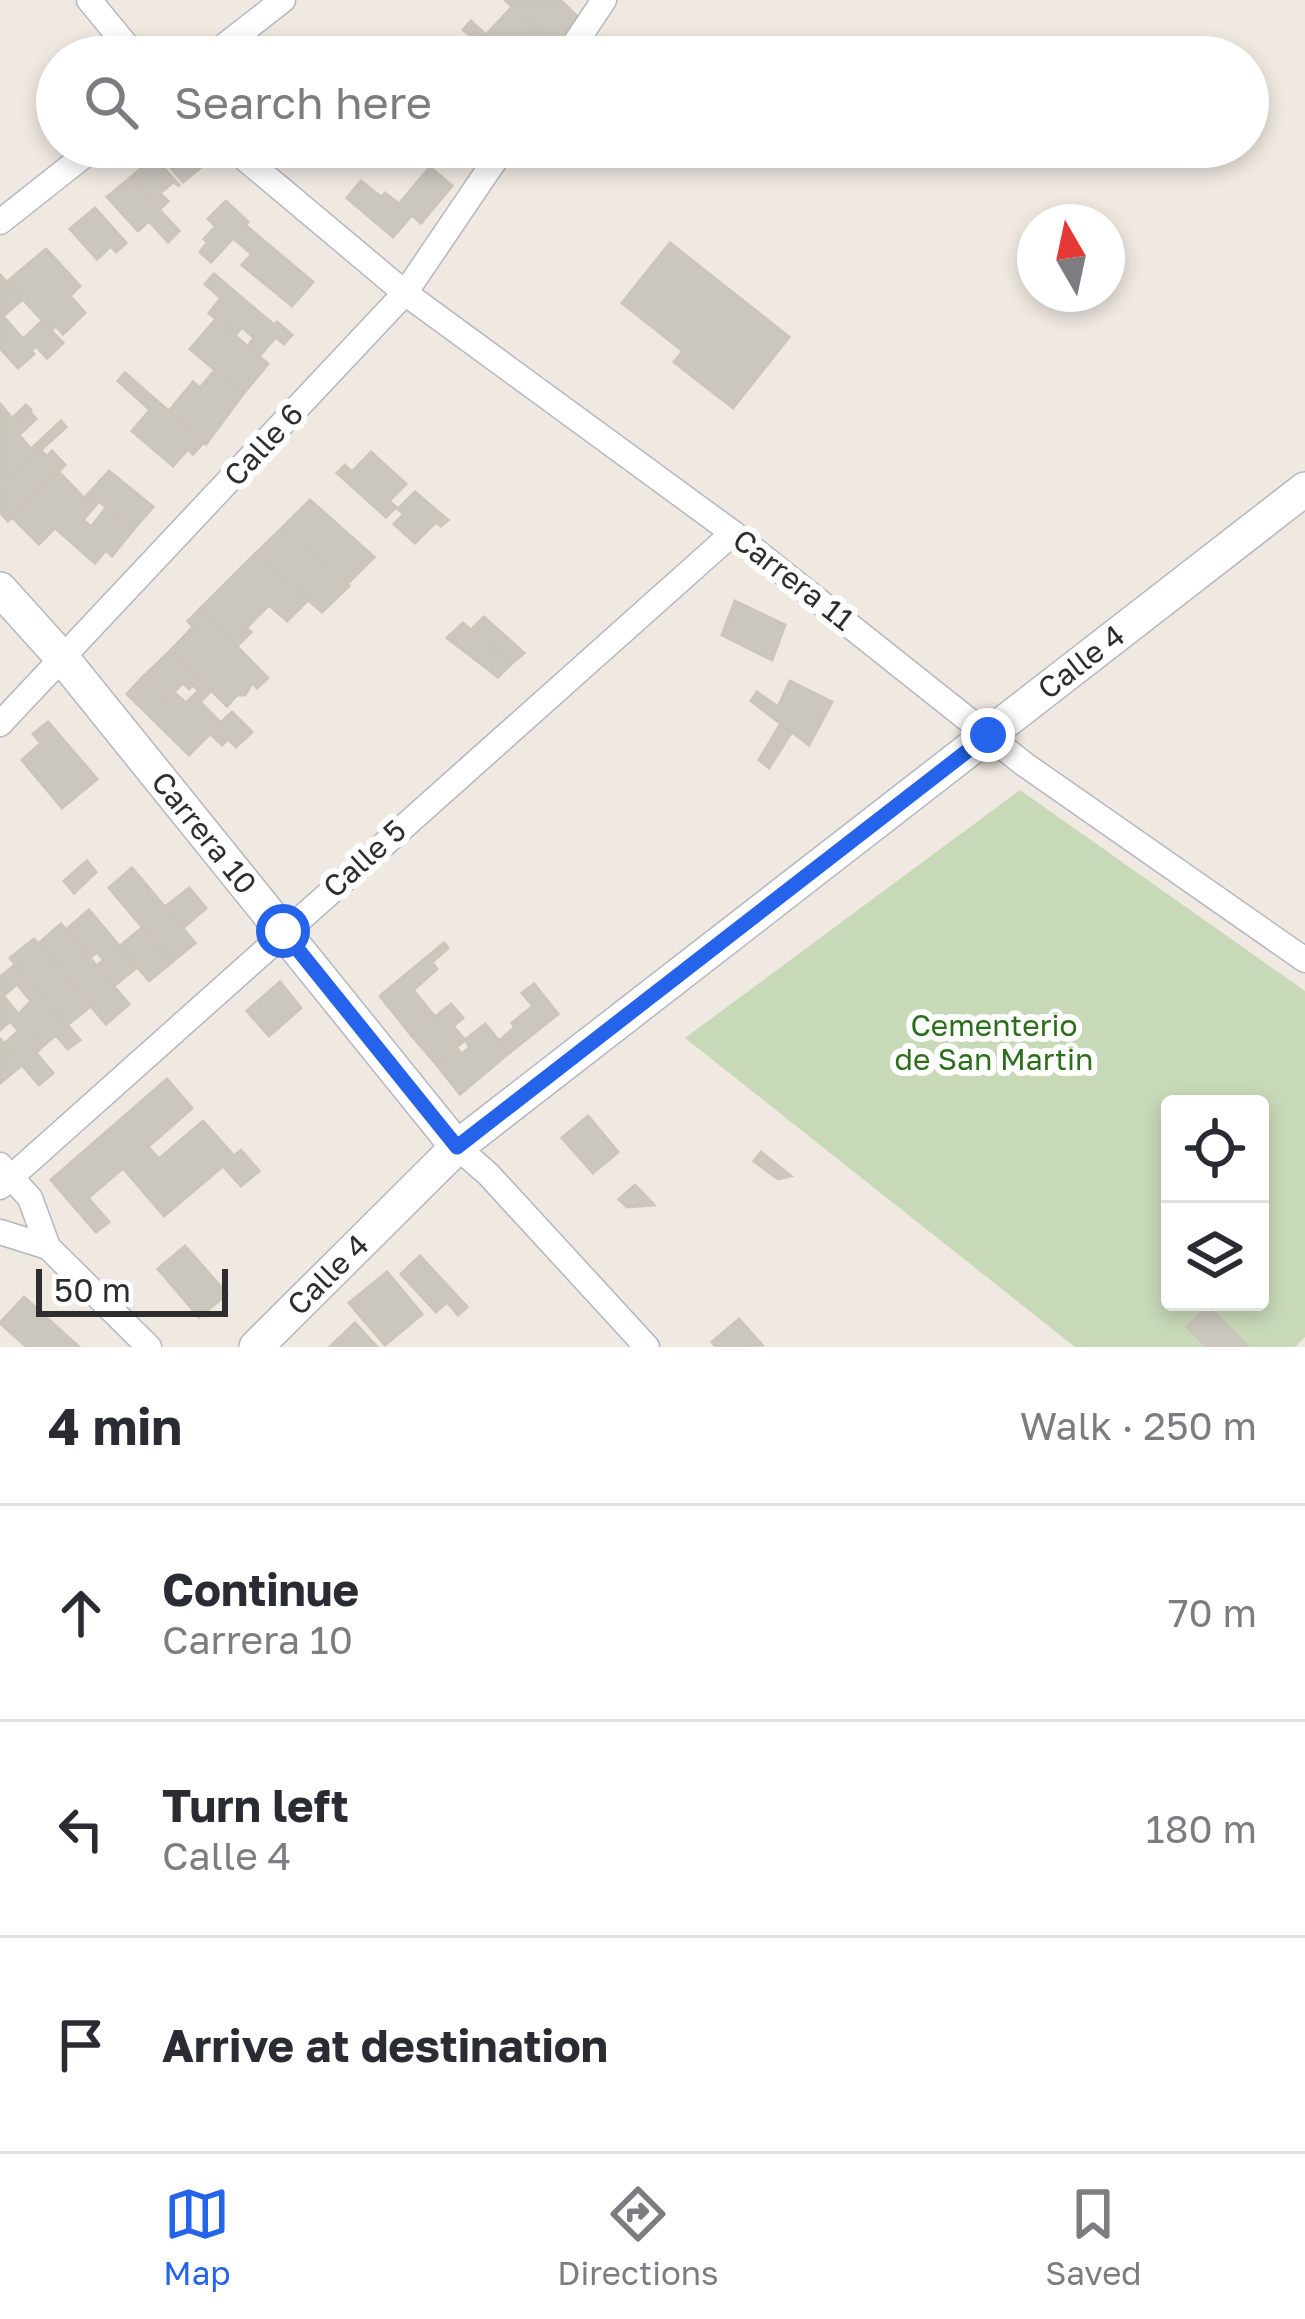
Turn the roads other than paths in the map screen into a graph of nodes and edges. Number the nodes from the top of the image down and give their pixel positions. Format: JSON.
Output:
{"nodes":[{"id":1,"x":89,"y":0,"type":"edge"},
{"id":2,"x":283,"y":0,"type":"edge"},
{"id":3,"x":604,"y":0,"type":"edge"},
{"id":4,"x":119,"y":36,"type":"edge"},
{"id":5,"x":237,"y":36,"type":"edge"},
{"id":6,"x":580,"y":36,"type":"edge"},
{"id":7,"x":68,"y":168,"type":"edge"},
{"id":8,"x":255,"y":168,"type":"edge"},
{"id":9,"x":491,"y":168,"type":"edge"},
{"id":10,"x":0,"y":222,"type":"edge"},
{"id":11,"x":405,"y":293,"type":"junction"},
{"id":12,"x":1305,"y":489,"type":"edge"},
{"id":13,"x":733,"y":533,"type":"junction"},
{"id":14,"x":0,"y":589,"type":"edge"},
{"id":15,"x":64,"y":660,"type":"junction"},
{"id":16,"x":0,"y":724,"type":"edge"},
{"id":17,"x":988,"y":735,"type":"junction"},
{"id":18,"x":283,"y":931,"type":"junction"},
{"id":19,"x":1305,"y":960,"type":"edge"},
{"id":20,"x":457,"y":1147,"type":"junction"},
{"id":21,"x":4,"y":1177,"type":"edge"},
{"id":22,"x":0,"y":1232,"type":"edge"},
{"id":23,"x":48,"y":1247,"type":"junction"},
{"id":24,"x":149,"y":1347,"type":"edge"},
{"id":25,"x":256,"y":1347,"type":"edge"},
{"id":26,"x":646,"y":1347,"type":"edge"}],
"edges":[{"from":1,"to":4,"type":"street"},
{"from":2,"to":5,"type":"street"},
{"from":3,"to":6,"type":"street"},
{"from":7,"to":10,"type":"street"},
{"from":8,"to":11,"type":"street","name":"Carrera 11"},
{"from":9,"to":11,"type":"street","name":"Calle 6"},
{"from":11,"to":13,"type":"street","name":"Carrera 11"},
{"from":11,"to":15,"type":"street","name":"Calle 6"},
{"from":12,"to":17,"type":"street","name":"Calle 4"},
{"from":13,"to":17,"type":"street","name":"Carrera 11"},
{"from":13,"to":18,"type":"street","name":"Calle 5"},
{"from":14,"to":15,"type":"street","name":"Carrera 10"},
{"from":15,"to":16,"type":"street","name":"Calle 6"},
{"from":15,"to":18,"type":"street","name":"Carrera 10"},
{"from":17,"to":19,"type":"street","name":"Carrera 11"},
{"from":17,"to":20,"type":"street","name":"Calle 4"},
{"from":18,"to":20,"type":"street","name":"Carrera 10"},
{"from":18,"to":21,"type":"street","name":"Calle 5"},
{"from":20,"to":25,"type":"street","name":"Calle 4"},
{"from":20,"to":26,"type":"street","name":"Carrera 10"},
{"from":21,"to":23,"type":"street"},
{"from":22,"to":23,"type":"street"},
{"from":23,"to":24,"type":"street"}]}
